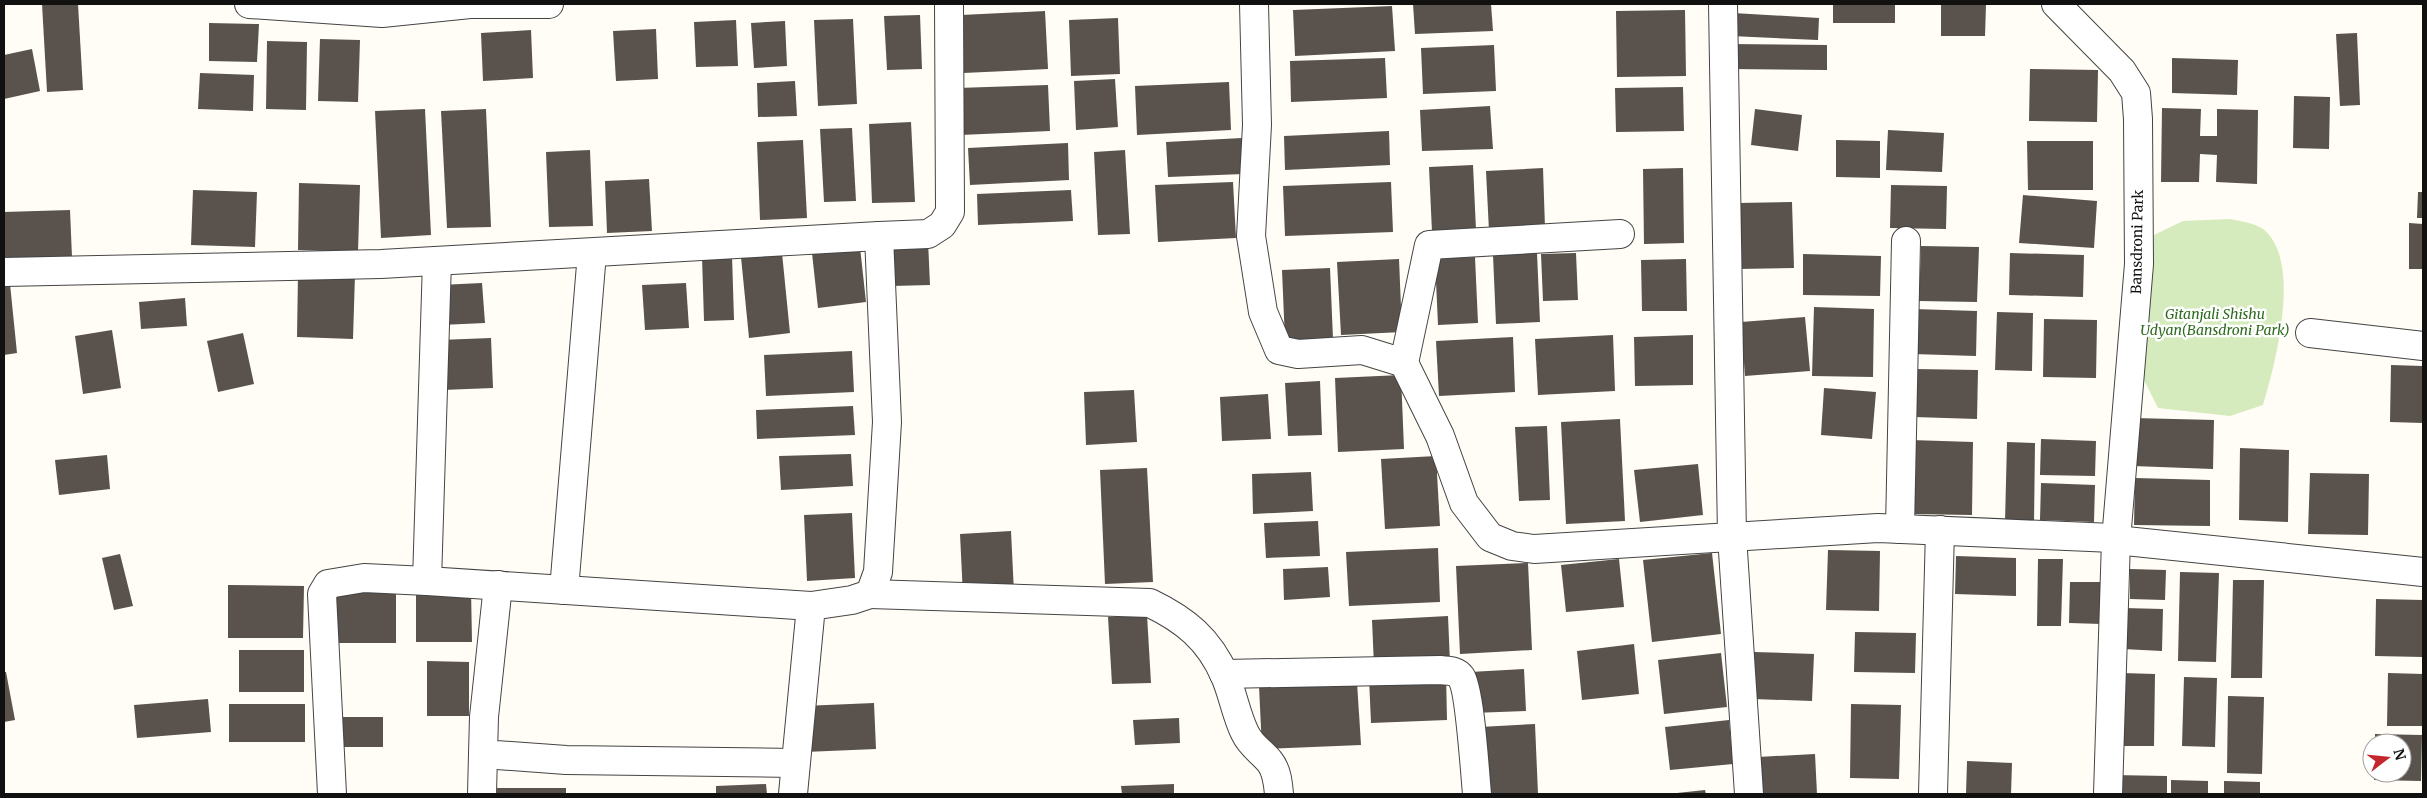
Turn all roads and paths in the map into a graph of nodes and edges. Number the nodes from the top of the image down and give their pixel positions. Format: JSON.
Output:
{"nodes":[{"id":1,"x":249,"y":4,"type":"edge"},
{"id":2,"x":549,"y":4,"type":"edge"},
{"id":3,"x":949,"y":4,"type":"edge"},
{"id":4,"x":1254,"y":4,"type":"edge"},
{"id":5,"x":1723,"y":4,"type":"edge"},
{"id":6,"x":2056,"y":4,"type":"edge"},
{"id":7,"x":1620,"y":234,"type":"dead end"},
{"id":8,"x":879,"y":236,"type":"junction"},
{"id":9,"x":1906,"y":241,"type":"dead end"},
{"id":10,"x":592,"y":253,"type":"junction"},
{"id":11,"x":437,"y":261,"type":"junction"},
{"id":12,"x":4,"y":272,"type":"edge"},
{"id":13,"x":2310,"y":333,"type":"dead end"},
{"id":14,"x":2423,"y":346,"type":"edge"},
{"id":15,"x":1404,"y":363,"type":"junction"},
{"id":16,"x":1900,"y":528,"type":"junction"},
{"id":17,"x":1940,"y":530,"type":"junction"},
{"id":18,"x":1732,"y":536,"type":"junction"},
{"id":19,"x":2116,"y":540,"type":"junction"},
{"id":20,"x":2423,"y":572,"type":"edge"},
{"id":21,"x":427,"y":581,"type":"junction"},
{"id":22,"x":498,"y":586,"type":"junction"},
{"id":23,"x":564,"y":590,"type":"junction"},
{"id":24,"x":870,"y":594,"type":"junction"},
{"id":25,"x":811,"y":606,"type":"junction"},
{"id":26,"x":1224,"y":674,"type":"junction"},
{"id":27,"x":483,"y":754,"type":"junction"},
{"id":28,"x":794,"y":763,"type":"junction"},
{"id":29,"x":332,"y":794,"type":"edge"},
{"id":30,"x":482,"y":794,"type":"edge"},
{"id":31,"x":792,"y":794,"type":"edge"},
{"id":32,"x":1279,"y":794,"type":"edge"},
{"id":33,"x":1477,"y":794,"type":"edge"},
{"id":34,"x":1749,"y":794,"type":"edge"},
{"id":35,"x":1933,"y":794,"type":"edge"},
{"id":36,"x":2108,"y":794,"type":"edge"}],
"edges":[{"from":1,"to":2,"type":"street"},
{"from":3,"to":8,"type":"street"},
{"from":4,"to":15,"type":"street"},
{"from":5,"to":18,"type":"street"},
{"from":6,"to":19,"type":"street","name":"Bansdroni Park"},
{"from":7,"to":15,"type":"street"},
{"from":8,"to":10,"type":"street"},
{"from":8,"to":24,"type":"street"},
{"from":9,"to":16,"type":"street"},
{"from":10,"to":11,"type":"street"},
{"from":10,"to":23,"type":"street"},
{"from":11,"to":12,"type":"street"},
{"from":11,"to":21,"type":"street"},
{"from":13,"to":14,"type":"street"},
{"from":15,"to":18,"type":"street"},
{"from":16,"to":17,"type":"street"},
{"from":16,"to":18,"type":"street"},
{"from":17,"to":19,"type":"street"},
{"from":17,"to":35,"type":"street"},
{"from":18,"to":34,"type":"street"},
{"from":19,"to":20,"type":"street"},
{"from":19,"to":36,"type":"street","name":"Bansdroni Park"},
{"from":21,"to":22,"type":"street"},
{"from":21,"to":29,"type":"street"},
{"from":22,"to":23,"type":"street"},
{"from":22,"to":27,"type":"street"},
{"from":23,"to":25,"type":"street"},
{"from":24,"to":25,"type":"street"},
{"from":24,"to":26,"type":"street"},
{"from":25,"to":28,"type":"street"},
{"from":26,"to":32,"type":"street"},
{"from":26,"to":33,"type":"street"},
{"from":27,"to":28,"type":"street"},
{"from":27,"to":30,"type":"street"},
{"from":28,"to":31,"type":"street"}]}
